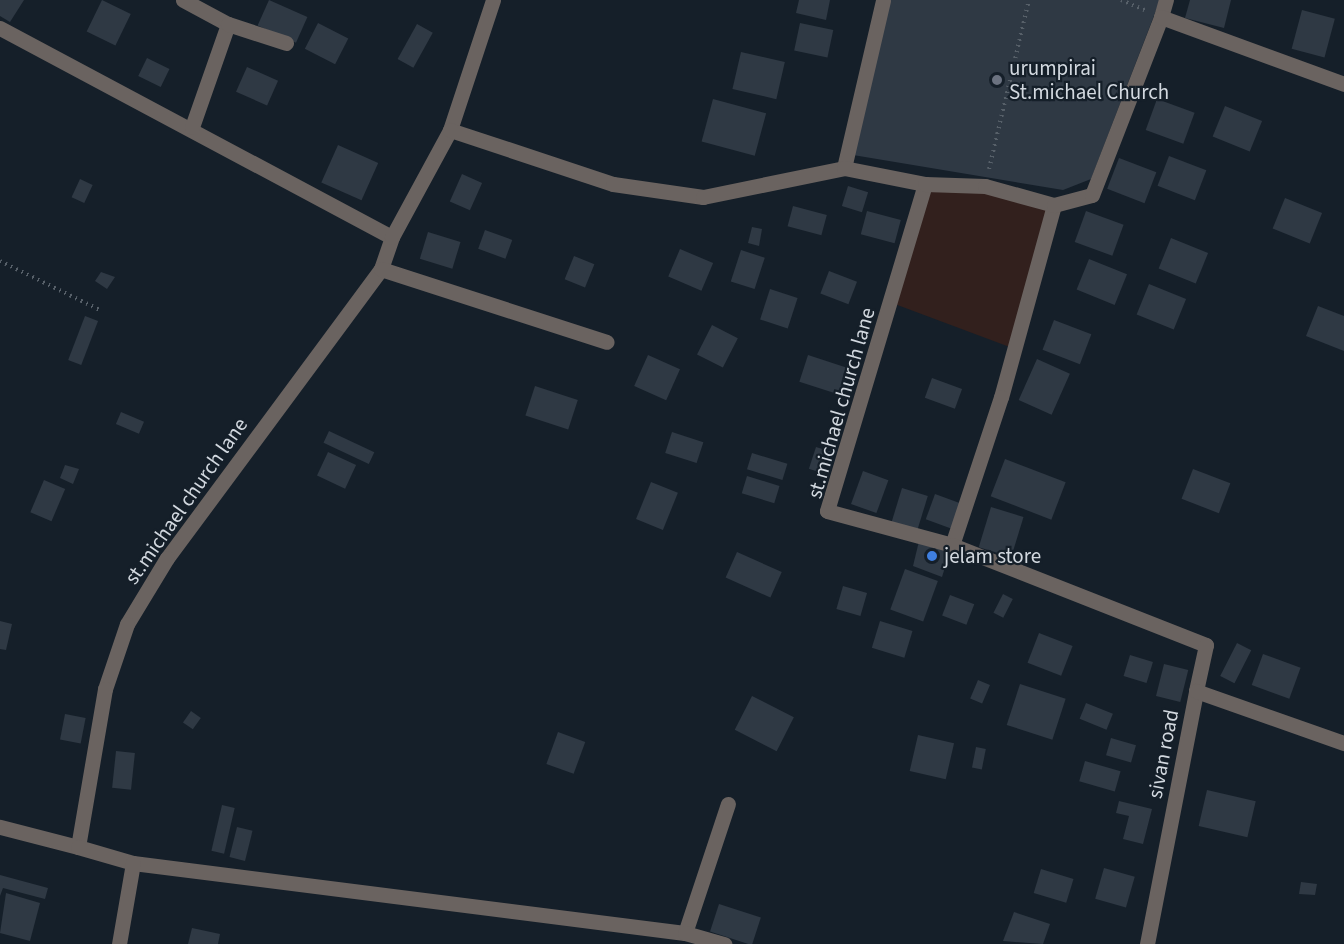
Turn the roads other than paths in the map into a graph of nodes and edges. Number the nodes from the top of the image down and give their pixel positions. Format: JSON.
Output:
{"nodes":[{"id":1,"x":183,"y":0,"type":"edge"},
{"id":2,"x":493,"y":0,"type":"edge"},
{"id":3,"x":883,"y":0,"type":"edge"},
{"id":4,"x":1166,"y":0,"type":"edge"},
{"id":5,"x":1161,"y":17,"type":"junction"},
{"id":6,"x":228,"y":24,"type":"junction"},
{"id":7,"x":0,"y":28,"type":"edge"},
{"id":8,"x":286,"y":43,"type":"dead end"},
{"id":9,"x":1344,"y":84,"type":"edge"},
{"id":10,"x":192,"y":127,"type":"junction"},
{"id":11,"x":450,"y":130,"type":"junction"},
{"id":12,"x":844,"y":168,"type":"junction"},
{"id":13,"x":925,"y":184,"type":"junction"},
{"id":14,"x":1054,"y":205,"type":"junction"},
{"id":15,"x":392,"y":237,"type":"junction"},
{"id":16,"x":381,"y":269,"type":"junction"},
{"id":17,"x":608,"y":342,"type":"dead end"},
{"id":18,"x":952,"y":546,"type":"junction"},
{"id":19,"x":1196,"y":691,"type":"junction"},
{"id":20,"x":1344,"y":743,"type":"edge"},
{"id":21,"x":728,"y":804,"type":"dead end"},
{"id":22,"x":0,"y":827,"type":"edge"},
{"id":23,"x":78,"y":847,"type":"junction"},
{"id":24,"x":133,"y":863,"type":"junction"},
{"id":25,"x":685,"y":933,"type":"junction"},
{"id":26,"x":119,"y":944,"type":"edge"},
{"id":27,"x":724,"y":944,"type":"edge"},
{"id":28,"x":1147,"y":944,"type":"edge"}],
"edges":[{"from":1,"to":6,"type":"street"},
{"from":2,"to":11,"type":"street","name":"st.michael church lane"},
{"from":3,"to":12,"type":"street"},
{"from":4,"to":5,"type":"street"},
{"from":5,"to":9,"type":"street"},
{"from":5,"to":14,"type":"street"},
{"from":6,"to":8,"type":"street"},
{"from":6,"to":10,"type":"street"},
{"from":7,"to":10,"type":"street"},
{"from":10,"to":15,"type":"street"},
{"from":11,"to":12,"type":"street"},
{"from":11,"to":15,"type":"street","name":"st.michael church lane"},
{"from":12,"to":13,"type":"street"},
{"from":13,"to":14,"type":"street"},
{"from":13,"to":18,"type":"street","name":"st.michael church lane"},
{"from":14,"to":18,"type":"street"},
{"from":15,"to":16,"type":"street","name":"st.michael church lane"},
{"from":16,"to":17,"type":"street"},
{"from":16,"to":23,"type":"street","name":"st.michael church lane"},
{"from":18,"to":19,"type":"street"},
{"from":19,"to":20,"type":"street","name":"sivan road"},
{"from":19,"to":28,"type":"street","name":"sivan road"},
{"from":21,"to":25,"type":"street"},
{"from":22,"to":23,"type":"street"},
{"from":23,"to":24,"type":"street"},
{"from":24,"to":25,"type":"street"},
{"from":24,"to":26,"type":"street"},
{"from":25,"to":27,"type":"street"}]}
